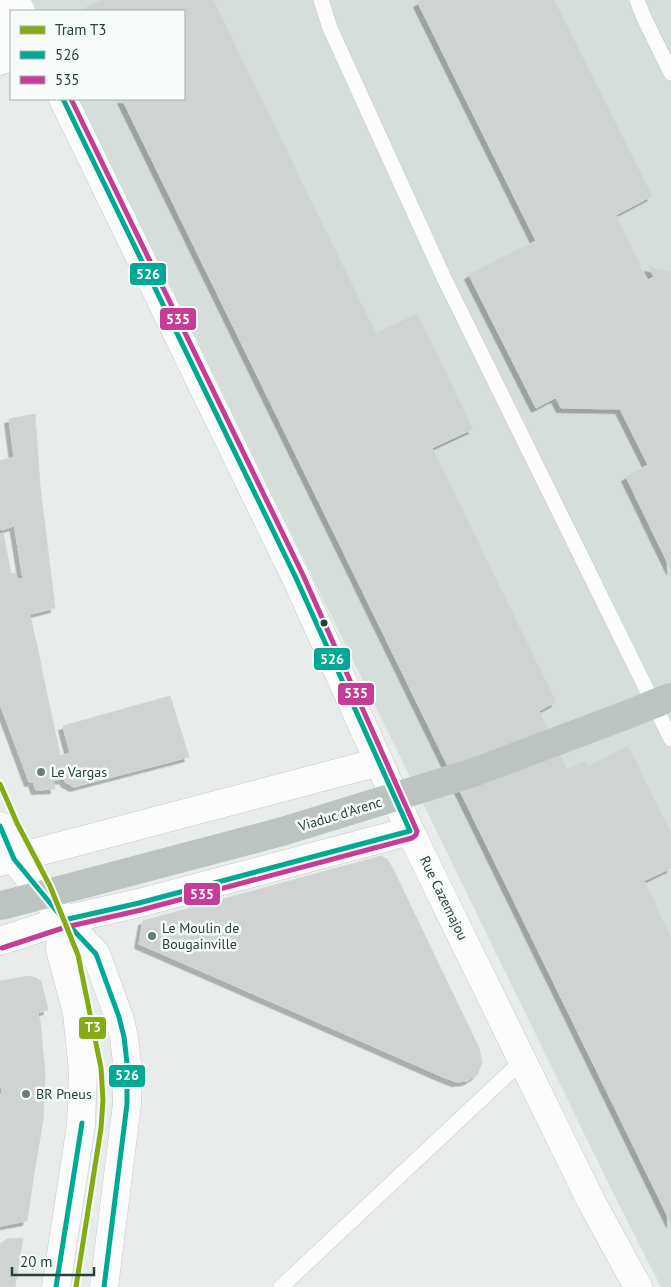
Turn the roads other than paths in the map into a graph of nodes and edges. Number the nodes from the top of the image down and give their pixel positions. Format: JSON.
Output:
{"nodes":[{"id":1,"x":14,"y":0,"type":"edge"},
{"id":2,"x":321,"y":0,"type":"edge"},
{"id":3,"x":628,"y":0,"type":"edge"},
{"id":4,"x":637,"y":0,"type":"edge"},
{"id":5,"x":644,"y":18,"type":"junction"},
{"id":6,"x":0,"y":60,"type":"edge"},
{"id":7,"x":671,"y":73,"type":"edge"},
{"id":8,"x":63,"y":100,"type":"edge"},
{"id":9,"x":671,"y":696,"type":"edge"},
{"id":10,"x":671,"y":739,"type":"edge"},
{"id":11,"x":378,"y":762,"type":"junction"},
{"id":12,"x":0,"y":826,"type":"edge"},
{"id":13,"x":410,"y":831,"type":"junction"},
{"id":14,"x":7,"y":860,"type":"edge"},
{"id":15,"x":0,"y":906,"type":"edge"},
{"id":16,"x":64,"y":920,"type":"junction"},
{"id":17,"x":0,"y":941,"type":"edge"},
{"id":18,"x":523,"y":1060,"type":"junction"},
{"id":19,"x":56,"y":1287,"type":"edge"},
{"id":20,"x":104,"y":1287,"type":"edge"},
{"id":21,"x":281,"y":1287,"type":"edge"},
{"id":22,"x":638,"y":1287,"type":"edge"}],
"edges":[{"from":1,"to":6,"type":"street"},
{"from":2,"to":10,"type":"lane"},
{"from":3,"to":5,"type":"lane"},
{"from":4,"to":5,"type":"lane"},
{"from":5,"to":7,"type":"lane"},
{"from":8,"to":11,"type":"street","name":"Rue Cazemajou"},
{"from":9,"to":15,"type":"highway","name":"Viaduc d'Arenc","bridge":true},
{"from":11,"to":13,"type":"street","name":"Rue Cazemajou"},
{"from":11,"to":14,"type":"street"},
{"from":12,"to":14,"type":"street"},
{"from":13,"to":16,"type":"street"},
{"from":13,"to":18,"type":"street","name":"Rue Cazemajou"},
{"from":14,"to":16,"type":"street"},
{"from":16,"to":17,"type":"street"},
{"from":16,"to":19,"type":"street"},
{"from":16,"to":20,"type":"street"},
{"from":18,"to":21,"type":"lane"},
{"from":18,"to":22,"type":"street","name":"Rue Cazemajou"}]}
